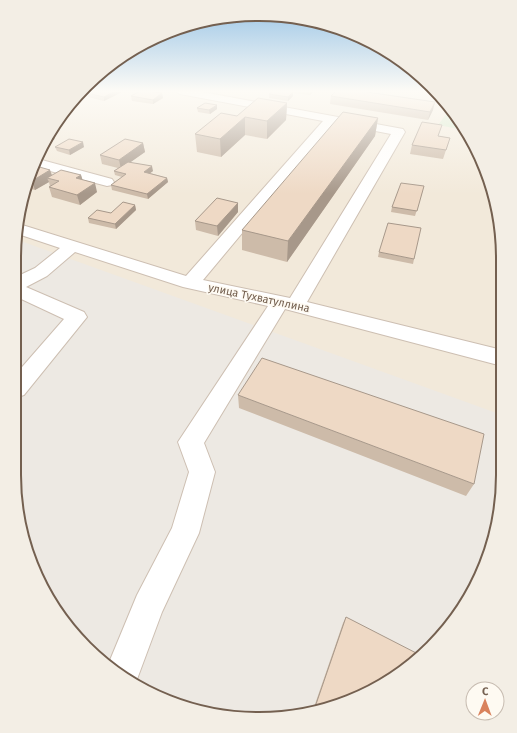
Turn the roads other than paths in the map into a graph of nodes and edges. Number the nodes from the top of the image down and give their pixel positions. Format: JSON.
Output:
{"nodes":[{"id":1,"x":327,"y":125,"type":"edge"},
{"id":2,"x":364,"y":125,"type":"edge"},
{"id":3,"x":41,"y":164,"type":"edge"},
{"id":4,"x":107,"y":182,"type":"dead end"},
{"id":5,"x":23,"y":231,"type":"edge"},
{"id":6,"x":72,"y":246,"type":"junction"},
{"id":7,"x":21,"y":282,"type":"edge"},
{"id":8,"x":190,"y":283,"type":"junction"},
{"id":9,"x":21,"y":292,"type":"edge"},
{"id":10,"x":287,"y":303,"type":"junction"},
{"id":11,"x":496,"y":356,"type":"edge"},
{"id":12,"x":21,"y":383,"type":"edge"},
{"id":13,"x":124,"y":670,"type":"edge"}],
"edges":[{"from":1,"to":8,"type":"street"},
{"from":2,"to":10,"type":"street"},
{"from":3,"to":4,"type":"street"},
{"from":5,"to":6,"type":"street","name":"улица Тухватуллина"},
{"from":6,"to":7,"type":"street"},
{"from":6,"to":8,"type":"street","name":"улица Тухватуллина"},
{"from":8,"to":10,"type":"street","name":"улица Тухватуллина"},
{"from":9,"to":12,"type":"street"},
{"from":10,"to":11,"type":"street","name":"улица Тухватуллина"},
{"from":10,"to":13,"type":"street"}]}
